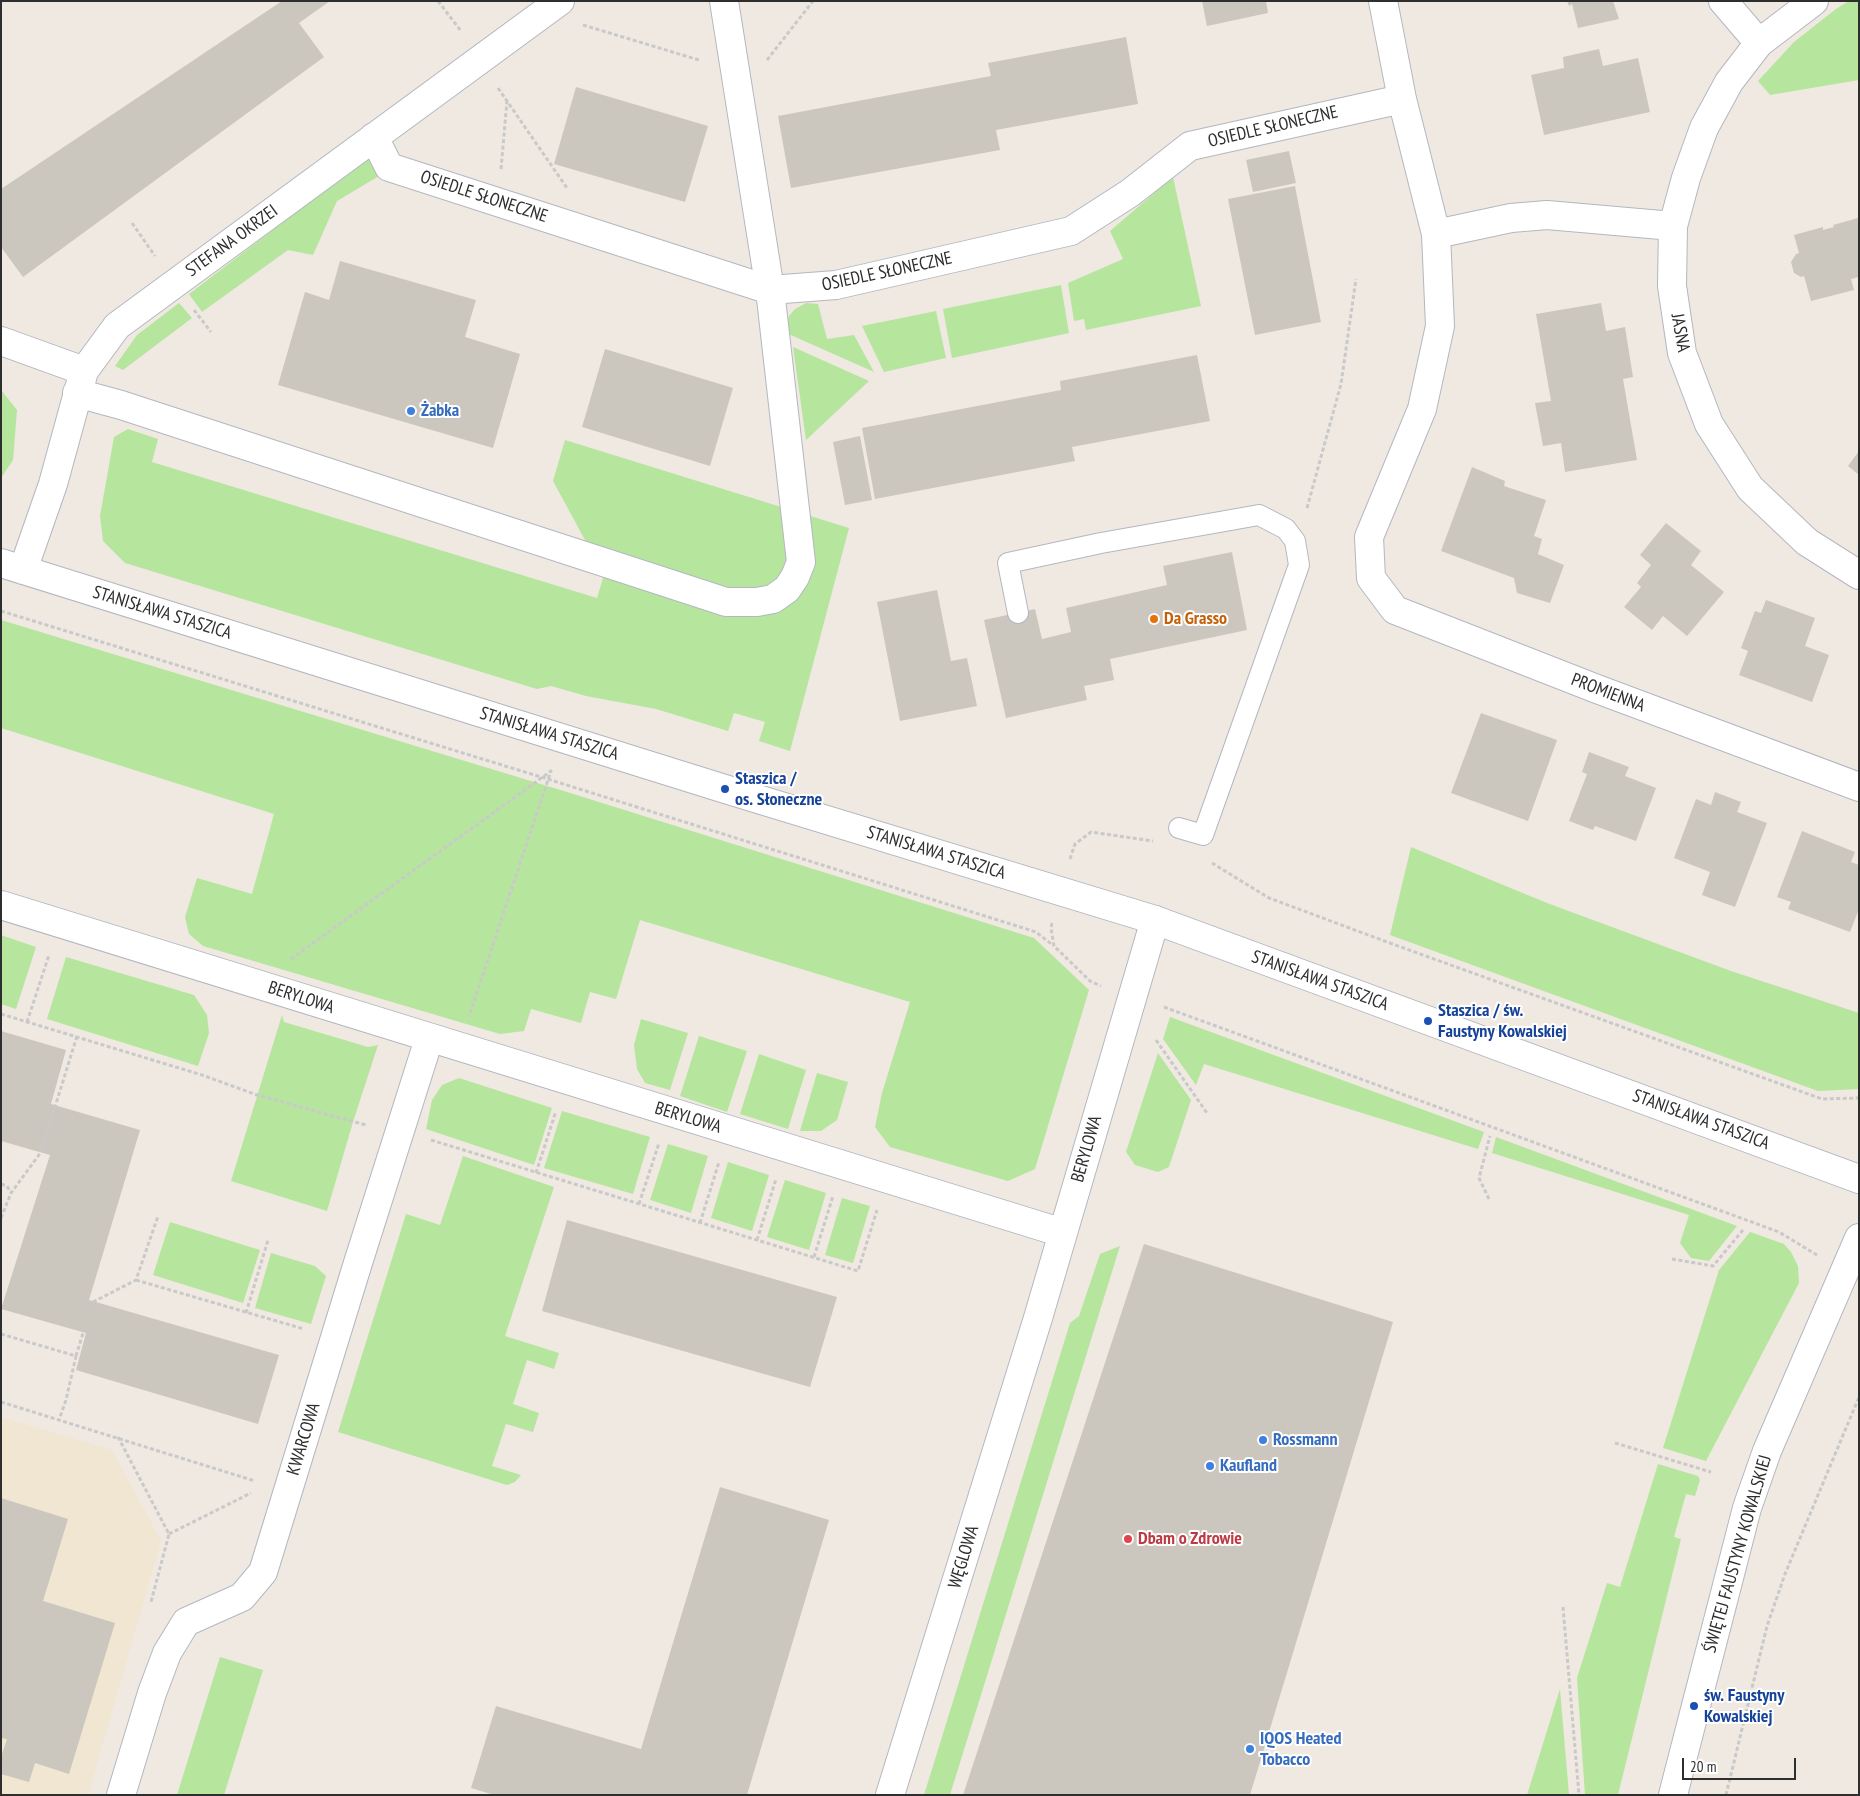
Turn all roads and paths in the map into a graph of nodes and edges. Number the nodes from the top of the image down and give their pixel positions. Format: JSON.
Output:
{"nodes":[{"id":1,"x":724,"y":1,"type":"edge"},
{"id":2,"x":813,"y":1,"type":"edge"},
{"id":3,"x":1383,"y":1,"type":"edge"},
{"id":4,"x":1723,"y":1,"type":"edge"},
{"id":5,"x":1814,"y":1,"type":"edge"},
{"id":6,"x":558,"y":8,"type":"edge"},
{"id":7,"x":1759,"y":43,"type":"junction"},
{"id":8,"x":705,"y":62,"type":"dead end"},
{"id":9,"x":494,"y":81,"type":"dead end"},
{"id":10,"x":739,"y":96,"type":"junction"},
{"id":11,"x":1402,"y":99,"type":"junction"},
{"id":12,"x":507,"y":100,"type":"junction"},
{"id":13,"x":374,"y":137,"type":"junction"},
{"id":14,"x":501,"y":171,"type":"dead end"},
{"id":15,"x":570,"y":192,"type":"dead end"},
{"id":16,"x":132,"y":223,"type":"dead end"},
{"id":17,"x":1673,"y":226,"type":"junction"},
{"id":18,"x":1436,"y":234,"type":"junction"},
{"id":19,"x":158,"y":261,"type":"dead end"},
{"id":20,"x":1356,"y":279,"type":"dead end"},
{"id":21,"x":770,"y":290,"type":"junction"},
{"id":22,"x":199,"y":316,"type":"dead end"},
{"id":23,"x":211,"y":332,"type":"dead end"},
{"id":24,"x":1,"y":341,"type":"edge"},
{"id":25,"x":80,"y":382,"type":"junction"},
{"id":26,"x":1295,"y":541,"type":"junction"},
{"id":27,"x":12,"y":567,"type":"edge"},
{"id":28,"x":1859,"y":575,"type":"edge"},
{"id":29,"x":1,"y":611,"type":"edge"},
{"id":30,"x":1018,"y":613,"type":"dead end"},
{"id":31,"x":541,"y":777,"type":"junction"},
{"id":32,"x":548,"y":780,"type":"junction"},
{"id":33,"x":1859,"y":787,"type":"edge"},
{"id":34,"x":1179,"y":828,"type":"dead end"},
{"id":35,"x":1152,"y":840,"type":"dead end"},
{"id":36,"x":1075,"y":844,"type":"dead end"},
{"id":37,"x":1207,"y":860,"type":"dead end"},
{"id":38,"x":1,"y":905,"type":"edge"},
{"id":39,"x":1155,"y":920,"type":"junction"},
{"id":40,"x":1051,"y":928,"type":"dead end"},
{"id":41,"x":1054,"y":946,"type":"junction"},
{"id":42,"x":49,"y":954,"type":"dead end"},
{"id":43,"x":256,"y":984,"type":"junction"},
{"id":44,"x":1103,"y":986,"type":"dead end"},
{"id":45,"x":1157,"y":1004,"type":"dead end"},
{"id":46,"x":1,"y":1014,"type":"edge"},
{"id":47,"x":27,"y":1022,"type":"junction"},
{"id":48,"x":76,"y":1036,"type":"junction"},
{"id":49,"x":429,"y":1039,"type":"junction"},
{"id":50,"x":1156,"y":1039,"type":"dead end"},
{"id":51,"x":458,"y":1048,"type":"junction"},
{"id":52,"x":1859,"y":1098,"type":"edge"},
{"id":53,"x":559,"y":1103,"type":"dead end"},
{"id":54,"x":1207,"y":1112,"type":"dead end"},
{"id":55,"x":400,"y":1132,"type":"junction"},
{"id":56,"x":662,"y":1135,"type":"dead end"},
{"id":57,"x":1490,"y":1136,"type":"dead end"},
{"id":58,"x":721,"y":1155,"type":"dead end"},
{"id":59,"x":778,"y":1172,"type":"dead end"},
{"id":60,"x":536,"y":1173,"type":"junction"},
{"id":61,"x":1859,"y":1179,"type":"edge"},
{"id":62,"x":1,"y":1184,"type":"edge"},
{"id":63,"x":835,"y":1189,"type":"dead end"},
{"id":64,"x":11,"y":1193,"type":"junction"},
{"id":65,"x":1489,"y":1200,"type":"dead end"},
{"id":66,"x":880,"y":1202,"type":"dead end"},
{"id":67,"x":639,"y":1204,"type":"junction"},
{"id":68,"x":158,"y":1216,"type":"dead end"},
{"id":69,"x":1,"y":1218,"type":"edge"},
{"id":70,"x":700,"y":1223,"type":"junction"},
{"id":71,"x":1743,"y":1230,"type":"dead end"},
{"id":72,"x":1063,"y":1234,"type":"junction"},
{"id":73,"x":1859,"y":1238,"type":"edge"},
{"id":74,"x":268,"y":1240,"type":"dead end"},
{"id":75,"x":757,"y":1240,"type":"junction"},
{"id":76,"x":814,"y":1257,"type":"junction"},
{"id":77,"x":1672,"y":1259,"type":"dead end"},
{"id":78,"x":1824,"y":1259,"type":"dead end"},
{"id":79,"x":136,"y":1280,"type":"junction"},
{"id":80,"x":92,"y":1302,"type":"dead end"},
{"id":81,"x":246,"y":1313,"type":"junction"},
{"id":82,"x":306,"y":1330,"type":"dead end"},
{"id":83,"x":83,"y":1332,"type":"dead end"},
{"id":84,"x":1,"y":1334,"type":"edge"},
{"id":85,"x":76,"y":1356,"type":"junction"},
{"id":86,"x":1859,"y":1397,"type":"edge"},
{"id":87,"x":1,"y":1402,"type":"edge"},
{"id":88,"x":59,"y":1421,"type":"junction"},
{"id":89,"x":118,"y":1437,"type":"junction"},
{"id":90,"x":1615,"y":1443,"type":"dead end"},
{"id":91,"x":1711,"y":1472,"type":"dead end"},
{"id":92,"x":258,"y":1482,"type":"dead end"},
{"id":93,"x":260,"y":1489,"type":"dead end"},
{"id":94,"x":169,"y":1534,"type":"junction"},
{"id":95,"x":151,"y":1602,"type":"dead end"},
{"id":96,"x":1563,"y":1607,"type":"dead end"},
{"id":97,"x":121,"y":1795,"type":"edge"},
{"id":98,"x":890,"y":1795,"type":"edge"},
{"id":99,"x":1579,"y":1795,"type":"edge"},
{"id":100,"x":1672,"y":1795,"type":"edge"},
{"id":101,"x":1726,"y":1795,"type":"edge"}],
"edges":[{"from":1,"to":10,"type":"street"},
{"from":2,"to":10,"type":"path"},
{"from":3,"to":11,"type":"street"},
{"from":4,"to":7,"type":"street"},
{"from":5,"to":7,"type":"street","name":"JASNA"},
{"from":6,"to":8,"type":"path"},
{"from":6,"to":13,"type":"street","name":"STEFANA OKRZEI"},
{"from":7,"to":17,"type":"street","name":"JASNA"},
{"from":9,"to":12,"type":"path"},
{"from":10,"to":21,"type":"street"},
{"from":11,"to":18,"type":"street"},
{"from":11,"to":21,"type":"street","name":"OSIEDLE SŁONECZNE"},
{"from":12,"to":14,"type":"path"},
{"from":12,"to":15,"type":"path"},
{"from":13,"to":21,"type":"street","name":"OSIEDLE SŁONECZNE"},
{"from":13,"to":25,"type":"street","name":"STEFANA OKRZEI"},
{"from":16,"to":19,"type":"path"},
{"from":17,"to":18,"type":"street"},
{"from":17,"to":28,"type":"street","name":"JASNA"},
{"from":18,"to":33,"type":"street","name":"PROMIENNA"},
{"from":20,"to":26,"type":"path"},
{"from":21,"to":25,"type":"street"},
{"from":22,"to":23,"type":"path"},
{"from":24,"to":25,"type":"street"},
{"from":25,"to":27,"type":"street","name":"STEFANA OKRZEI"},
{"from":26,"to":30,"type":"lane"},
{"from":26,"to":34,"type":"lane"},
{"from":27,"to":39,"type":"street","name":"STANISŁAWA STASZICA"},
{"from":29,"to":31,"type":"path"},
{"from":31,"to":32,"type":"path"},
{"from":31,"to":32,"type":"path"},
{"from":31,"to":43,"type":"path"},
{"from":32,"to":41,"type":"path"},
{"from":32,"to":51,"type":"path"},
{"from":35,"to":36,"type":"path"},
{"from":37,"to":52,"type":"path"},
{"from":38,"to":43,"type":"street","name":"BERYLOWA"},
{"from":39,"to":61,"type":"street","name":"STANISŁAWA STASZICA"},
{"from":39,"to":72,"type":"street","name":"BERYLOWA"},
{"from":40,"to":41,"type":"path"},
{"from":41,"to":44,"type":"path"},
{"from":42,"to":47,"type":"path"},
{"from":43,"to":49,"type":"street","name":"BERYLOWA"},
{"from":45,"to":78,"type":"path"},
{"from":46,"to":47,"type":"path"},
{"from":47,"to":48,"type":"path"},
{"from":48,"to":55,"type":"path"},
{"from":48,"to":64,"type":"path"},
{"from":49,"to":51,"type":"street","name":"BERYLOWA"},
{"from":49,"to":55,"type":"street","name":"KWARCOWA"},
{"from":50,"to":54,"type":"path"},
{"from":51,"to":72,"type":"street","name":"BERYLOWA"},
{"from":53,"to":60,"type":"path"},
{"from":55,"to":60,"type":"path"},
{"from":55,"to":97,"type":"street","name":"KWARCOWA"},
{"from":56,"to":67,"type":"path"},
{"from":57,"to":65,"type":"path"},
{"from":58,"to":70,"type":"path"},
{"from":59,"to":75,"type":"path"},
{"from":60,"to":67,"type":"path"},
{"from":62,"to":64,"type":"path"},
{"from":63,"to":76,"type":"path"},
{"from":64,"to":69,"type":"path"},
{"from":66,"to":76,"type":"path"},
{"from":67,"to":70,"type":"path"},
{"from":68,"to":79,"type":"path"},
{"from":70,"to":75,"type":"path"},
{"from":71,"to":77,"type":"path"},
{"from":72,"to":98,"type":"street","name":"WĘGLOWA"},
{"from":73,"to":100,"type":"street","name":"ŚWIĘTEJ FAUSTYNY KOWALSKIEJ"},
{"from":74,"to":81,"type":"path"},
{"from":75,"to":76,"type":"path"},
{"from":79,"to":80,"type":"path"},
{"from":79,"to":81,"type":"path"},
{"from":81,"to":82,"type":"path"},
{"from":83,"to":85,"type":"path"},
{"from":84,"to":85,"type":"path"},
{"from":85,"to":88,"type":"path"},
{"from":86,"to":101,"type":"path"},
{"from":87,"to":88,"type":"path"},
{"from":88,"to":89,"type":"path"},
{"from":89,"to":92,"type":"path"},
{"from":89,"to":94,"type":"path"},
{"from":90,"to":91,"type":"path"},
{"from":93,"to":94,"type":"path"},
{"from":94,"to":95,"type":"path"},
{"from":96,"to":99,"type":"path"}]}
